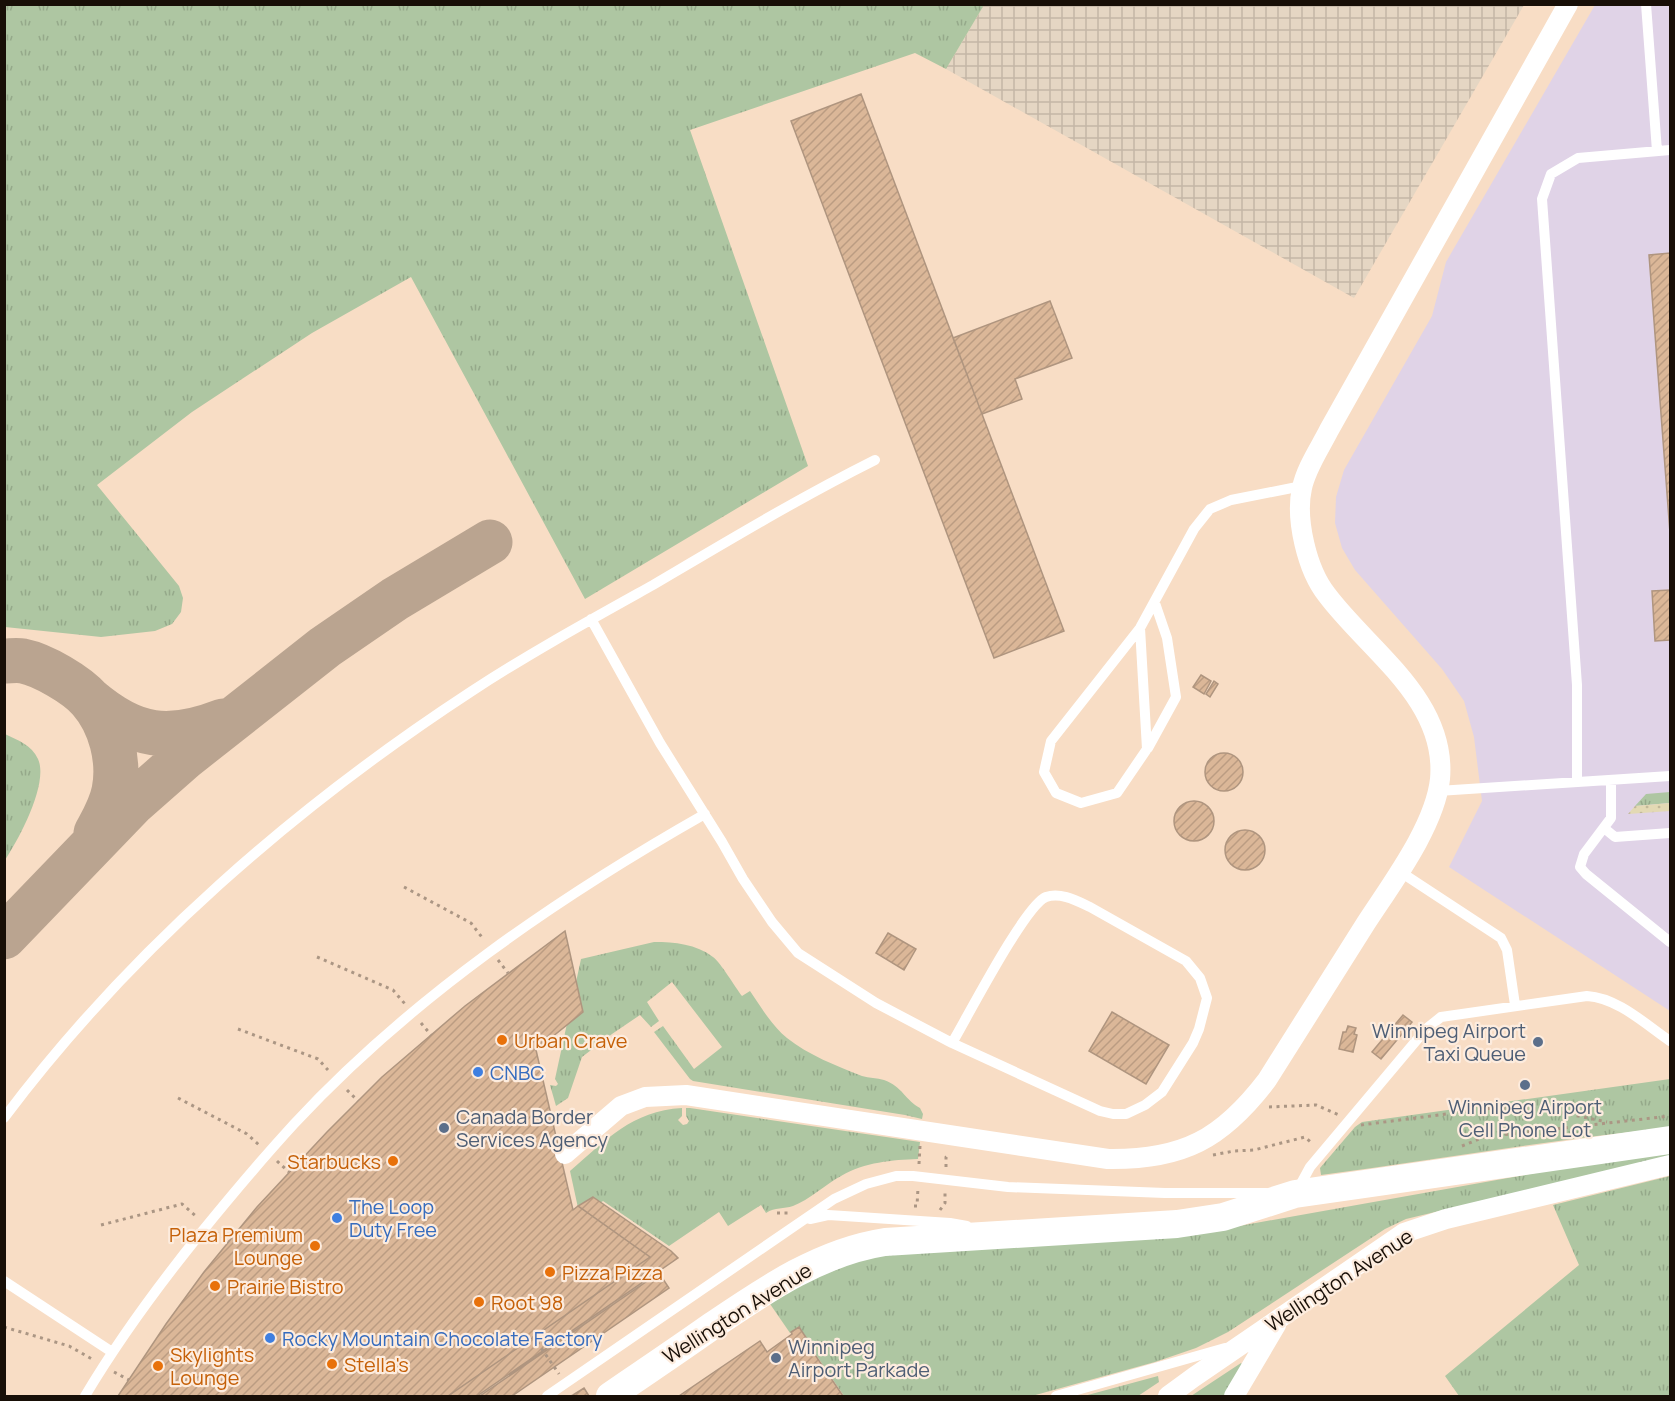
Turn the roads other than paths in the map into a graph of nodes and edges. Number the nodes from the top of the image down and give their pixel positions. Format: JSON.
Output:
{"nodes":[{"id":1,"x":1568,"y":4,"type":"edge"},
{"id":2,"x":1646,"y":4,"type":"edge"},
{"id":3,"x":1671,"y":150,"type":"edge"},
{"id":4,"x":1657,"y":151,"type":"junction"},
{"id":5,"x":874,"y":460,"type":"dead end"},
{"id":6,"x":1302,"y":486,"type":"junction"},
{"id":7,"x":1155,"y":603,"type":"junction"},
{"id":8,"x":591,"y":619,"type":"junction"},
{"id":9,"x":1140,"y":628,"type":"junction"},
{"id":10,"x":1147,"y":749,"type":"junction"},
{"id":11,"x":1671,"y":776,"type":"edge"},
{"id":12,"x":1611,"y":780,"type":"junction"},
{"id":13,"x":1577,"y":782,"type":"junction"},
{"id":14,"x":1438,"y":791,"type":"junction"},
{"id":15,"x":705,"y":814,"type":"junction"},
{"id":16,"x":1604,"y":828,"type":"junction"},
{"id":17,"x":1671,"y":833,"type":"edge"},
{"id":18,"x":1399,"y":872,"type":"junction"},
{"id":19,"x":1671,"y":942,"type":"edge"},
{"id":20,"x":1515,"y":1005,"type":"junction"},
{"id":21,"x":1671,"y":1041,"type":"edge"},
{"id":22,"x":952,"y":1043,"type":"junction"},
{"id":23,"x":4,"y":1118,"type":"edge"},
{"id":24,"x":1671,"y":1140,"type":"edge"},
{"id":25,"x":565,"y":1154,"type":"dead end"},
{"id":26,"x":1671,"y":1166,"type":"edge"},
{"id":27,"x":1295,"y":1194,"type":"junction"},
{"id":28,"x":1014,"y":1235,"type":"junction"},
{"id":29,"x":4,"y":1281,"type":"edge"},
{"id":30,"x":1280,"y":1317,"type":"junction"},
{"id":31,"x":1261,"y":1331,"type":"junction"},
{"id":32,"x":112,"y":1352,"type":"junction"},
{"id":33,"x":1194,"y":1377,"type":"junction"},
{"id":34,"x":85,"y":1396,"type":"edge"},
{"id":35,"x":539,"y":1396,"type":"edge"},
{"id":36,"x":547,"y":1396,"type":"edge"},
{"id":37,"x":610,"y":1396,"type":"edge"},
{"id":38,"x":1056,"y":1396,"type":"edge"},
{"id":39,"x":1159,"y":1396,"type":"edge"},
{"id":40,"x":1168,"y":1396,"type":"edge"},
{"id":41,"x":1234,"y":1396,"type":"edge"}],
"edges":[{"from":1,"to":6,"type":"street"},
{"from":2,"to":4,"type":"lane"},
{"from":3,"to":4,"type":"lane"},
{"from":4,"to":13,"type":"lane"},
{"from":5,"to":8,"type":"lane"},
{"from":6,"to":7,"type":"lane"},
{"from":6,"to":14,"type":"street"},
{"from":7,"to":9,"type":"lane"},
{"from":7,"to":10,"type":"lane"},
{"from":8,"to":15,"type":"lane"},
{"from":8,"to":23,"type":"lane"},
{"from":9,"to":10,"type":"lane"},
{"from":9,"to":10,"type":"lane"},
{"from":11,"to":12,"type":"lane"},
{"from":12,"to":13,"type":"lane"},
{"from":12,"to":16,"type":"lane"},
{"from":13,"to":14,"type":"lane"},
{"from":14,"to":18,"type":"street"},
{"from":15,"to":22,"type":"lane"},
{"from":15,"to":32,"type":"lane"},
{"from":16,"to":17,"type":"lane"},
{"from":16,"to":19,"type":"lane"},
{"from":18,"to":20,"type":"lane"},
{"from":18,"to":25,"type":"street"},
{"from":20,"to":21,"type":"lane"},
{"from":20,"to":27,"type":"lane"},
{"from":22,"to":22,"type":"lane"},
{"from":24,"to":27,"type":"main road","name":"Wellington Avenue"},
{"from":26,"to":30,"type":"street","name":"Wellington Avenue"},
{"from":27,"to":28,"type":"main road","name":"Wellington Avenue"},
{"from":27,"to":36,"type":"lane","name":"Wellington Avenue"},
{"from":28,"to":35,"type":"lane","name":"Wellington Avenue"},
{"from":28,"to":37,"type":"main road","name":"Wellington Avenue"},
{"from":29,"to":32,"type":"lane"},
{"from":30,"to":31,"type":"street","name":"Wellington Avenue"},
{"from":30,"to":41,"type":"street"},
{"from":31,"to":33,"type":"street","name":"Wellington Avenue"},
{"from":31,"to":38,"type":"lane"},
{"from":32,"to":34,"type":"lane"},
{"from":33,"to":39,"type":"lane"},
{"from":33,"to":40,"type":"street","name":"Wellington Avenue"}]}
